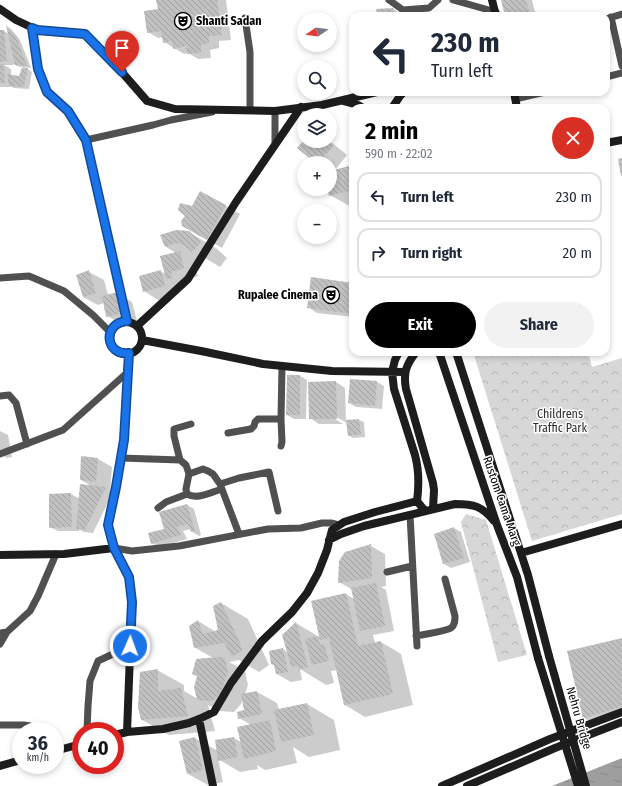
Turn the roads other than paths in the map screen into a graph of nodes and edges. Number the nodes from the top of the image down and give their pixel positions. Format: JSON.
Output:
{"nodes":[{"id":1,"x":389,"y":0,"type":"edge"},
{"id":2,"x":438,"y":0,"type":"edge"},
{"id":3,"x":453,"y":0,"type":"edge"},
{"id":4,"x":492,"y":0,"type":"edge"},
{"id":5,"x":0,"y":9,"type":"edge"},
{"id":6,"x":490,"y":12,"type":"edge"},
{"id":7,"x":495,"y":12,"type":"edge"},
{"id":8,"x":622,"y":14,"type":"edge"},
{"id":9,"x":244,"y":18,"type":"dead end"},
{"id":10,"x":610,"y":18,"type":"edge"},
{"id":11,"x":610,"y":22,"type":"edge"},
{"id":12,"x":32,"y":28,"type":"junction"},
{"id":13,"x":622,"y":66,"type":"edge"},
{"id":14,"x":622,"y":73,"type":"edge"},
{"id":15,"x":610,"y":74,"type":"edge"},
{"id":16,"x":361,"y":96,"type":"edge"},
{"id":17,"x":340,"y":101,"type":"junction"},
{"id":18,"x":354,"y":104,"type":"edge"},
{"id":19,"x":301,"y":107,"type":"junction"},
{"id":20,"x":224,"y":110,"type":"junction"},
{"id":21,"x":250,"y":110,"type":"junction"},
{"id":22,"x":275,"y":111,"type":"junction"},
{"id":23,"x":86,"y":140,"type":"junction"},
{"id":24,"x":622,"y":140,"type":"edge"},
{"id":25,"x":610,"y":142,"type":"edge"},
{"id":26,"x":275,"y":145,"type":"junction"},
{"id":27,"x":0,"y":278,"type":"edge"},
{"id":28,"x":127,"y":321,"type":"junction"},
{"id":29,"x":137,"y":326,"type":"junction"},
{"id":30,"x":110,"y":332,"type":"junction"},
{"id":31,"x":142,"y":340,"type":"junction"},
{"id":32,"x":129,"y":353,"type":"junction"},
{"id":33,"x":397,"y":356,"type":"edge"},
{"id":34,"x":412,"y":356,"type":"edge"},
{"id":35,"x":440,"y":356,"type":"edge"},
{"id":36,"x":457,"y":356,"type":"edge"},
{"id":37,"x":282,"y":366,"type":"junction"},
{"id":38,"x":128,"y":371,"type":"junction"},
{"id":39,"x":392,"y":372,"type":"junction"},
{"id":40,"x":405,"y":372,"type":"junction"},
{"id":41,"x":0,"y":396,"type":"edge"},
{"id":42,"x":281,"y":419,"type":"junction"},
{"id":43,"x":191,"y":424,"type":"dead end"},
{"id":44,"x":228,"y":433,"type":"dead end"},
{"id":45,"x":26,"y":444,"type":"junction"},
{"id":46,"x":281,"y":446,"type":"dead end"},
{"id":47,"x":0,"y":454,"type":"edge"},
{"id":48,"x":121,"y":458,"type":"junction"},
{"id":49,"x":180,"y":460,"type":"junction"},
{"id":50,"x":189,"y":474,"type":"junction"},
{"id":51,"x":221,"y":486,"type":"junction"},
{"id":52,"x":187,"y":494,"type":"junction"},
{"id":53,"x":417,"y":501,"type":"junction"},
{"id":54,"x":158,"y":508,"type":"dead end"},
{"id":55,"x":433,"y":509,"type":"junction"},
{"id":56,"x":278,"y":511,"type":"dead end"},
{"id":57,"x":424,"y":511,"type":"junction"},
{"id":58,"x":410,"y":515,"type":"junction"},
{"id":59,"x":622,"y":524,"type":"edge"},
{"id":60,"x":339,"y":525,"type":"junction"},
{"id":61,"x":497,"y":525,"type":"junction"},
{"id":62,"x":239,"y":534,"type":"junction"},
{"id":63,"x":329,"y":540,"type":"junction"},
{"id":64,"x":114,"y":548,"type":"junction"},
{"id":65,"x":56,"y":554,"type":"junction"},
{"id":66,"x":521,"y":554,"type":"junction"},
{"id":67,"x":0,"y":555,"type":"edge"},
{"id":68,"x":412,"y":566,"type":"junction"},
{"id":69,"x":387,"y":572,"type":"dead end"},
{"id":70,"x":445,"y":579,"type":"dead end"},
{"id":71,"x":4,"y":633,"type":"edge"},
{"id":72,"x":416,"y":636,"type":"junction"},
{"id":73,"x":0,"y":644,"type":"edge"},
{"id":74,"x":130,"y":646,"type":"junction"},
{"id":75,"x":417,"y":646,"type":"dead end"},
{"id":76,"x":549,"y":656,"type":"joint"},
{"id":77,"x":538,"y":658,"type":"joint"},
{"id":78,"x":622,"y":712,"type":"edge"},
{"id":79,"x":200,"y":719,"type":"junction"},
{"id":80,"x":87,"y":722,"type":"edge"},
{"id":81,"x":622,"y":722,"type":"edge"},
{"id":82,"x":0,"y":725,"type":"edge"},
{"id":83,"x":12,"y":725,"type":"edge"},
{"id":84,"x":127,"y":732,"type":"junction"},
{"id":85,"x":124,"y":733,"type":"edge"},
{"id":86,"x":12,"y":763,"type":"edge"},
{"id":87,"x":0,"y":766,"type":"edge"},
{"id":88,"x":213,"y":786,"type":"edge"},
{"id":89,"x":442,"y":786,"type":"edge"},
{"id":90,"x":467,"y":786,"type":"edge"},
{"id":91,"x":578,"y":786,"type":"edge"},
{"id":92,"x":586,"y":786,"type":"edge"}],
"edges":[{"from":1,"to":2,"type":"street"},
{"from":3,"to":6,"type":"street"},
{"from":4,"to":7,"type":"street"},
{"from":5,"to":12,"type":"street"},
{"from":8,"to":10,"type":"street"},
{"from":9,"to":21,"type":"street"},
{"from":11,"to":13,"type":"street"},
{"from":12,"to":20,"type":"street"},
{"from":12,"to":23,"type":"street"},
{"from":14,"to":15,"type":"street"},
{"from":16,"to":17,"type":"street"},
{"from":17,"to":18,"type":"street"},
{"from":17,"to":19,"type":"street"},
{"from":19,"to":22,"type":"street"},
{"from":19,"to":26,"type":"street"},
{"from":20,"to":21,"type":"street"},
{"from":20,"to":23,"type":"street"},
{"from":21,"to":22,"type":"street"},
{"from":22,"to":26,"type":"street"},
{"from":23,"to":28,"type":"street"},
{"from":24,"to":25,"type":"street"},
{"from":26,"to":29,"type":"street"},
{"from":27,"to":30,"type":"street"},
{"from":28,"to":29,"type":"street"},
{"from":28,"to":30,"type":"street"},
{"from":29,"to":31,"type":"street"},
{"from":30,"to":32,"type":"street"},
{"from":31,"to":32,"type":"street"},
{"from":31,"to":37,"type":"street"},
{"from":32,"to":38,"type":"street"},
{"from":33,"to":39,"type":"street"},
{"from":34,"to":40,"type":"street"},
{"from":35,"to":61,"type":"street","name":"Rustom Cama Marg"},
{"from":36,"to":66,"type":"street","name":"Rustom Cama Marg"},
{"from":37,"to":39,"type":"street"},
{"from":37,"to":42,"type":"street"},
{"from":38,"to":45,"type":"street"},
{"from":38,"to":48,"type":"street"},
{"from":39,"to":40,"type":"street"},
{"from":39,"to":53,"type":"street"},
{"from":40,"to":55,"type":"street"},
{"from":41,"to":45,"type":"street"},
{"from":42,"to":44,"type":"street"},
{"from":42,"to":46,"type":"street"},
{"from":43,"to":49,"type":"street"},
{"from":45,"to":47,"type":"street"},
{"from":48,"to":49,"type":"street"},
{"from":48,"to":64,"type":"street"},
{"from":49,"to":50,"type":"street"},
{"from":50,"to":51,"type":"street"},
{"from":50,"to":52,"type":"street"},
{"from":51,"to":52,"type":"street"},
{"from":51,"to":56,"type":"street"},
{"from":51,"to":62,"type":"street"},
{"from":52,"to":54,"type":"street"},
{"from":53,"to":57,"type":"street"},
{"from":53,"to":60,"type":"street"},
{"from":55,"to":57,"type":"street"},
{"from":55,"to":61,"type":"street"},
{"from":57,"to":58,"type":"street"},
{"from":58,"to":63,"type":"street"},
{"from":58,"to":68,"type":"street"},
{"from":59,"to":66,"type":"street"},
{"from":60,"to":62,"type":"street"},
{"from":60,"to":63,"type":"street"},
{"from":61,"to":77,"type":"street","name":"Rustom Cama Marg"},
{"from":62,"to":64,"type":"street"},
{"from":63,"to":79,"type":"street"},
{"from":64,"to":65,"type":"street"},
{"from":64,"to":74,"type":"street"},
{"from":65,"to":67,"type":"street"},
{"from":65,"to":71,"type":"street"},
{"from":66,"to":76,"type":"street","name":"Rustom Cama Marg"},
{"from":68,"to":69,"type":"street"},
{"from":68,"to":72,"type":"street"},
{"from":70,"to":72,"type":"street"},
{"from":71,"to":73,"type":"street"},
{"from":72,"to":75,"type":"street"},
{"from":74,"to":80,"type":"street"},
{"from":74,"to":84,"type":"street"},
{"from":76,"to":92,"type":"street","name":"Nehru Bridge","bridge":true},
{"from":77,"to":91,"type":"street","name":"Nehru Bridge","bridge":true},
{"from":78,"to":89,"type":"street"},
{"from":79,"to":84,"type":"street"},
{"from":79,"to":88,"type":"street"},
{"from":81,"to":90,"type":"street"},
{"from":82,"to":83,"type":"street"},
{"from":84,"to":85,"type":"street"},
{"from":86,"to":87,"type":"street"}]}
